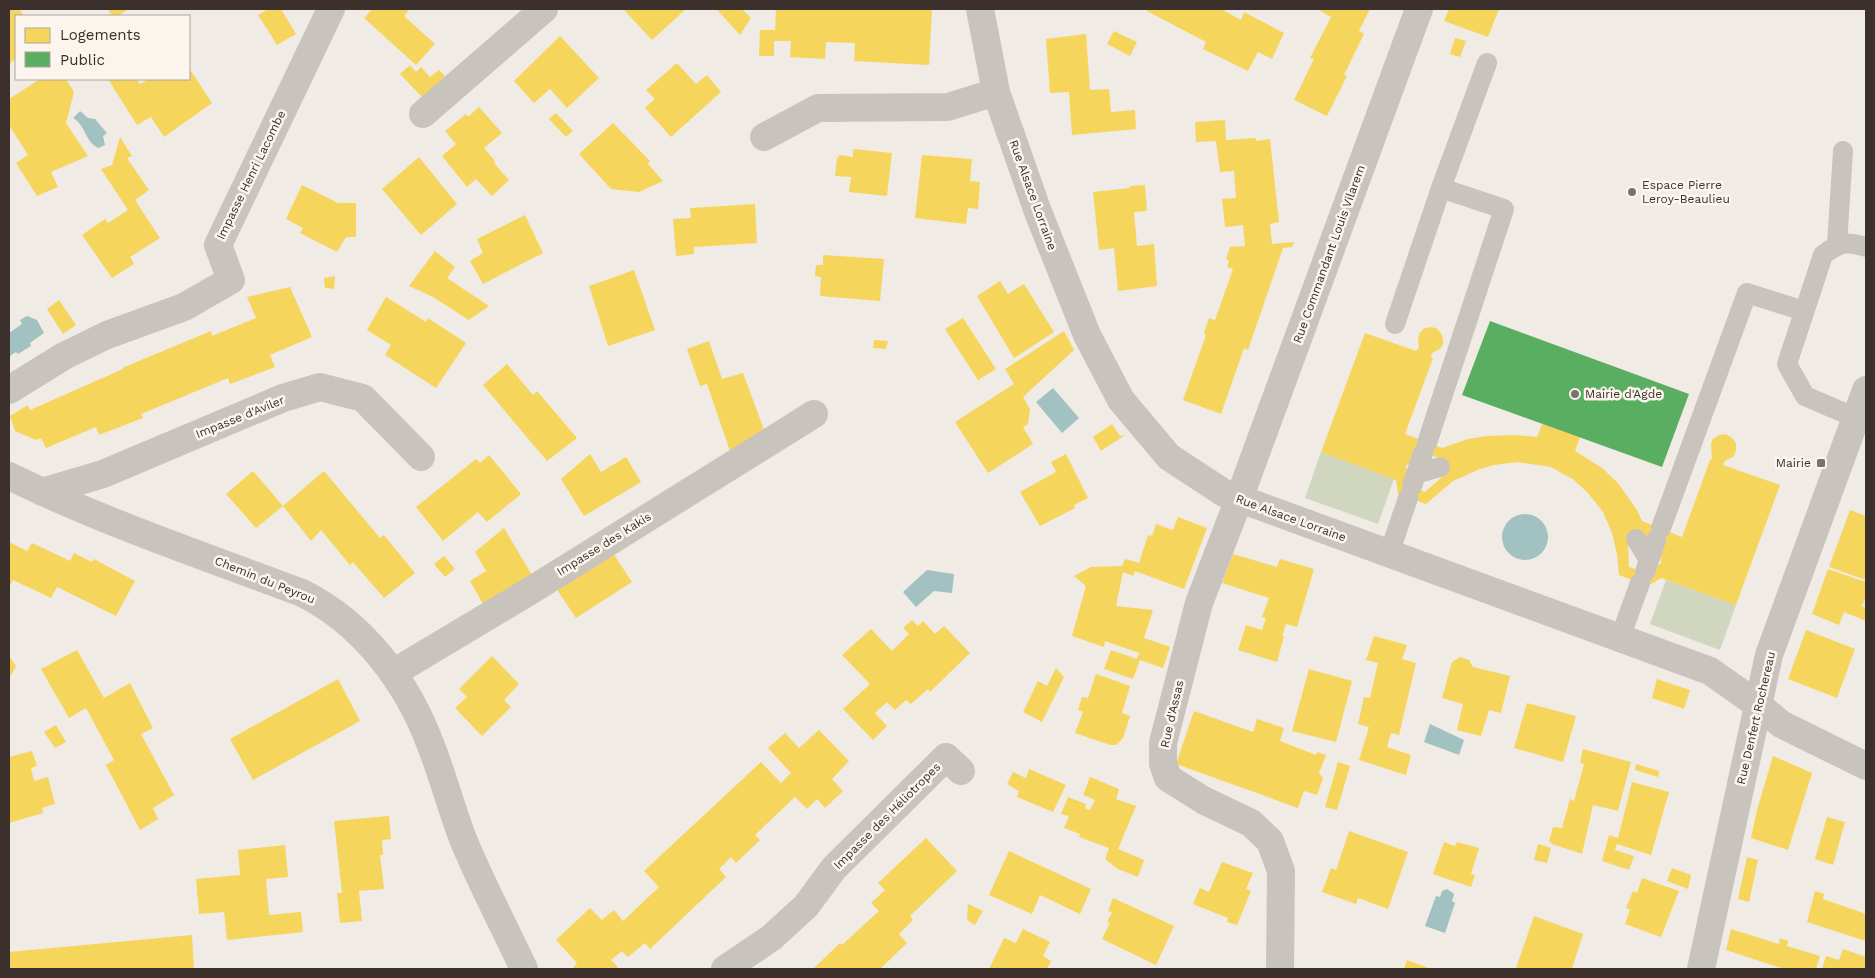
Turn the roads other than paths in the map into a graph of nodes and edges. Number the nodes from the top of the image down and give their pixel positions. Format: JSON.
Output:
{"nodes":[{"id":1,"x":331,"y":9,"type":"edge"},
{"id":2,"x":544,"y":9,"type":"edge"},
{"id":3,"x":980,"y":9,"type":"edge"},
{"id":4,"x":1419,"y":9,"type":"edge"},
{"id":5,"x":1487,"y":63,"type":"dead end"},
{"id":6,"x":996,"y":92,"type":"junction"},
{"id":7,"x":423,"y":114,"type":"dead end"},
{"id":8,"x":764,"y":137,"type":"dead end"},
{"id":9,"x":1843,"y":151,"type":"dead end"},
{"id":10,"x":1441,"y":188,"type":"junction"},
{"id":11,"x":1837,"y":245,"type":"junction"},
{"id":12,"x":1866,"y":247,"type":"edge"},
{"id":13,"x":1804,"y":311,"type":"junction"},
{"id":14,"x":1395,"y":324,"type":"dead end"},
{"id":15,"x":9,"y":390,"type":"edge"},
{"id":16,"x":1866,"y":390,"type":"edge"},
{"id":17,"x":814,"y":414,"type":"dead end"},
{"id":18,"x":1856,"y":418,"type":"junction"},
{"id":19,"x":421,"y":457,"type":"dead end"},
{"id":20,"x":1440,"y":467,"type":"dead end"},
{"id":21,"x":9,"y":476,"type":"edge"},
{"id":22,"x":1412,"y":486,"type":"junction"},
{"id":23,"x":42,"y":492,"type":"junction"},
{"id":24,"x":1239,"y":499,"type":"junction"},
{"id":25,"x":1636,"y":539,"type":"dead end"},
{"id":26,"x":1390,"y":554,"type":"junction"},
{"id":27,"x":1645,"y":572,"type":"junction"},
{"id":28,"x":1620,"y":638,"type":"junction"},
{"id":29,"x":393,"y":673,"type":"junction"},
{"id":30,"x":1758,"y":705,"type":"junction"},
{"id":31,"x":1866,"y":766,"type":"edge"},
{"id":32,"x":961,"y":771,"type":"dead end"},
{"id":33,"x":524,"y":969,"type":"edge"},
{"id":34,"x":725,"y":969,"type":"edge"},
{"id":35,"x":1280,"y":969,"type":"edge"},
{"id":36,"x":1701,"y":969,"type":"edge"}],
"edges":[{"from":1,"to":15,"type":"street","name":"Impasse Henri Lacombe"},
{"from":2,"to":7,"type":"street"},
{"from":3,"to":6,"type":"street","name":"Rue Alsace Lorraine"},
{"from":4,"to":24,"type":"street","name":"Rue Commandant Louis Vilarem"},
{"from":5,"to":10,"type":"lane"},
{"from":6,"to":8,"type":"street"},
{"from":6,"to":24,"type":"street","name":"Rue Alsace Lorraine"},
{"from":9,"to":11,"type":"lane"},
{"from":10,"to":14,"type":"lane"},
{"from":10,"to":22,"type":"lane"},
{"from":11,"to":12,"type":"lane"},
{"from":11,"to":13,"type":"lane"},
{"from":13,"to":18,"type":"lane"},
{"from":13,"to":27,"type":"lane"},
{"from":16,"to":18,"type":"street","name":"Rue Denfert Rochereau"},
{"from":17,"to":29,"type":"street","name":"Impasse des Kakis"},
{"from":18,"to":30,"type":"street","name":"Rue Denfert Rochereau"},
{"from":19,"to":23,"type":"street","name":"Impasse d'Aviler"},
{"from":20,"to":22,"type":"lane"},
{"from":21,"to":23,"type":"street","name":"Chemin du Peyrou"},
{"from":22,"to":26,"type":"lane"},
{"from":23,"to":29,"type":"street","name":"Chemin du Peyrou"},
{"from":24,"to":26,"type":"street","name":"Rue Alsace Lorraine"},
{"from":24,"to":35,"type":"street","name":"Rue d'Assas"},
{"from":25,"to":27,"type":"lane"},
{"from":26,"to":28,"type":"street","name":"Rue Alsace Lorraine"},
{"from":27,"to":28,"type":"lane"},
{"from":28,"to":30,"type":"street","name":"Rue Alsace Lorraine"},
{"from":29,"to":33,"type":"street","name":"Chemin du Peyrou"},
{"from":30,"to":31,"type":"street","name":"Rue Alsace Lorraine"},
{"from":30,"to":36,"type":"street","name":"Rue Denfert Rochereau"},
{"from":32,"to":34,"type":"street","name":"Impasse des Héliotropes"}]}
